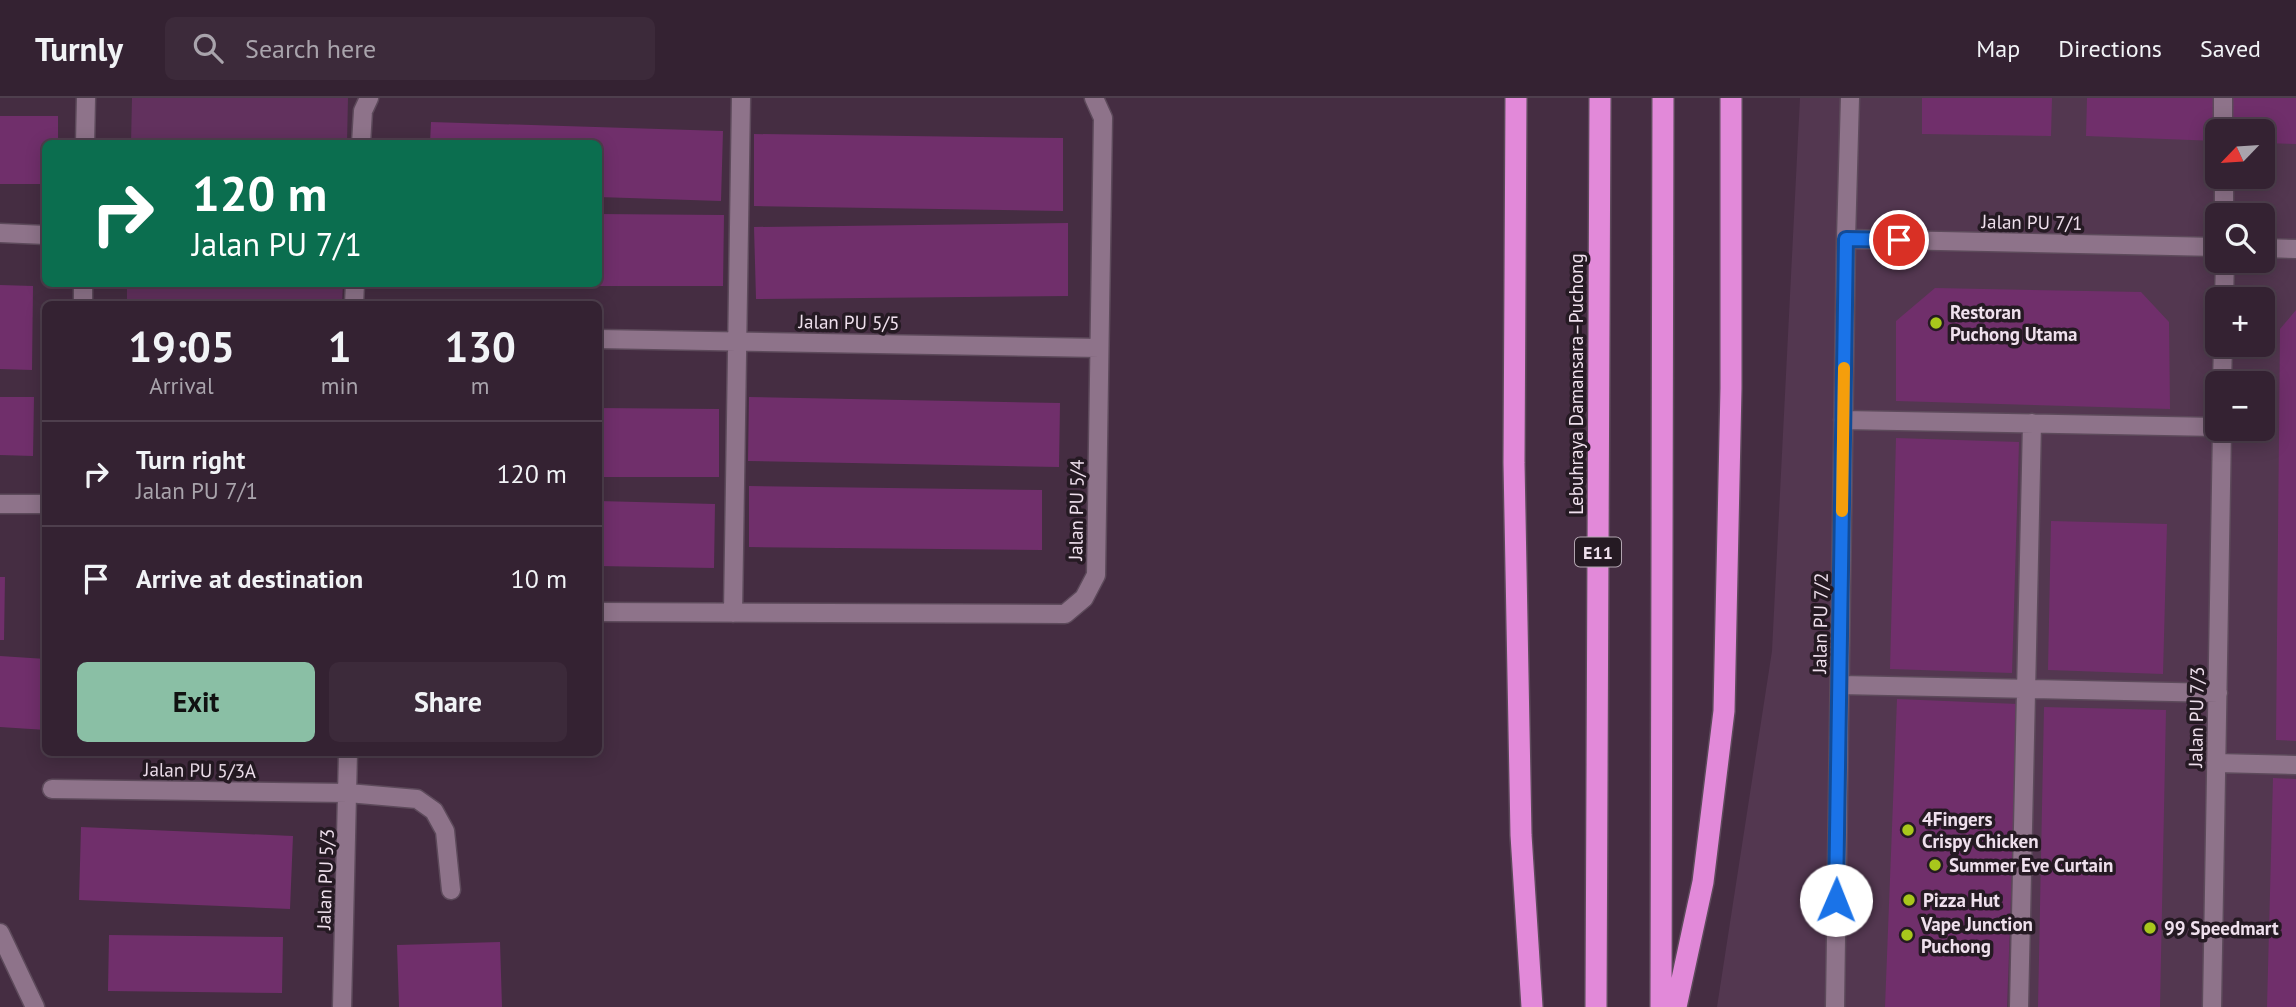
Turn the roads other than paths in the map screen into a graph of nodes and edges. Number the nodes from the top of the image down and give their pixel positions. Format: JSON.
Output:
{"nodes":[{"id":1,"x":86,"y":98,"type":"edge"},
{"id":2,"x":369,"y":98,"type":"edge"},
{"id":3,"x":741,"y":98,"type":"edge"},
{"id":4,"x":1094,"y":98,"type":"edge"},
{"id":5,"x":1516,"y":98,"type":"edge"},
{"id":6,"x":1600,"y":98,"type":"edge"},
{"id":7,"x":1663,"y":98,"type":"edge"},
{"id":8,"x":1731,"y":98,"type":"edge"},
{"id":9,"x":1850,"y":98,"type":"edge"},
{"id":10,"x":2223,"y":98,"type":"edge"},
{"id":11,"x":2223,"y":119,"type":"edge"},
{"id":12,"x":85,"y":140,"type":"edge"},
{"id":13,"x":361,"y":140,"type":"edge"},
{"id":14,"x":0,"y":233,"type":"edge"},
{"id":15,"x":42,"y":235,"type":"edge"},
{"id":16,"x":1846,"y":239,"type":"junction"},
{"id":17,"x":2205,"y":247,"type":"edge"},
{"id":18,"x":2275,"y":248,"type":"edge"},
{"id":19,"x":2296,"y":249,"type":"edge"},
{"id":20,"x":602,"y":339,"type":"edge"},
{"id":21,"x":737,"y":341,"type":"junction"},
{"id":22,"x":1099,"y":348,"type":"junction"},
{"id":23,"x":1843,"y":420,"type":"junction"},
{"id":24,"x":2032,"y":424,"type":"junction"},
{"id":25,"x":2205,"y":428,"type":"edge"},
{"id":26,"x":2219,"y":441,"type":"edge"},
{"id":27,"x":0,"y":504,"type":"edge"},
{"id":28,"x":42,"y":504,"type":"edge"},
{"id":29,"x":602,"y":612,"type":"edge"},
{"id":30,"x":733,"y":613,"type":"junction"},
{"id":31,"x":1840,"y":685,"type":"junction"},
{"id":32,"x":2028,"y":690,"type":"junction"},
{"id":33,"x":2218,"y":693,"type":"junction"},
{"id":34,"x":348,"y":756,"type":"edge"},
{"id":35,"x":2216,"y":764,"type":"junction"},
{"id":36,"x":2296,"y":765,"type":"edge"},
{"id":37,"x":52,"y":789,"type":"dead end"},
{"id":38,"x":348,"y":793,"type":"junction"},
{"id":39,"x":451,"y":890,"type":"dead end"},
{"id":40,"x":0,"y":933,"type":"edge"},
{"id":41,"x":35,"y":1007,"type":"edge"},
{"id":42,"x":342,"y":1007,"type":"edge"},
{"id":43,"x":1532,"y":1007,"type":"edge"},
{"id":44,"x":1596,"y":1007,"type":"edge"},
{"id":45,"x":1661,"y":1007,"type":"edge"},
{"id":46,"x":1675,"y":1007,"type":"edge"},
{"id":47,"x":1835,"y":1007,"type":"edge"},
{"id":48,"x":2019,"y":1007,"type":"edge"},
{"id":49,"x":2212,"y":1007,"type":"edge"}],
"edges":[{"from":1,"to":12,"type":"street"},
{"from":2,"to":13,"type":"street"},
{"from":3,"to":21,"type":"street"},
{"from":4,"to":22,"type":"street","name":"Jalan PU 5/4"},
{"from":5,"to":43,"type":"highway"},
{"from":6,"to":44,"type":"highway","name":"Lebuhraya Damansara–Puchong","number":"E11"},
{"from":7,"to":45,"type":"highway"},
{"from":8,"to":46,"type":"highway"},
{"from":9,"to":16,"type":"street","name":"Jalan PU 7/2"},
{"from":10,"to":11,"type":"street"},
{"from":14,"to":15,"type":"street"},
{"from":16,"to":17,"type":"street","name":"Jalan PU 7/1"},
{"from":16,"to":23,"type":"street","name":"Jalan PU 7/2"},
{"from":18,"to":19,"type":"street"},
{"from":20,"to":21,"type":"street","name":"Jalan PU 5/5"},
{"from":21,"to":22,"type":"street","name":"Jalan PU 5/5"},
{"from":21,"to":30,"type":"street"},
{"from":22,"to":30,"type":"street","name":"Jalan PU 5/4"},
{"from":23,"to":24,"type":"street"},
{"from":23,"to":31,"type":"street","name":"Jalan PU 7/2"},
{"from":24,"to":25,"type":"street"},
{"from":24,"to":32,"type":"street"},
{"from":26,"to":33,"type":"street","name":"Jalan PU 7/3"},
{"from":27,"to":28,"type":"street"},
{"from":29,"to":30,"type":"street","name":"Jalan PU 5/4"},
{"from":31,"to":32,"type":"street"},
{"from":31,"to":47,"type":"street","name":"Jalan PU 7/2"},
{"from":32,"to":33,"type":"street"},
{"from":32,"to":48,"type":"street"},
{"from":33,"to":35,"type":"street","name":"Jalan PU 7/3"},
{"from":34,"to":38,"type":"street","name":"Jalan PU 5/3"},
{"from":35,"to":36,"type":"street"},
{"from":35,"to":49,"type":"street","name":"Jalan PU 7/3"},
{"from":37,"to":38,"type":"street","name":"Jalan PU 5/3A"},
{"from":38,"to":39,"type":"street","name":"Jalan PU 5/3A"},
{"from":38,"to":42,"type":"street","name":"Jalan PU 5/3"},
{"from":40,"to":41,"type":"street"}]}
